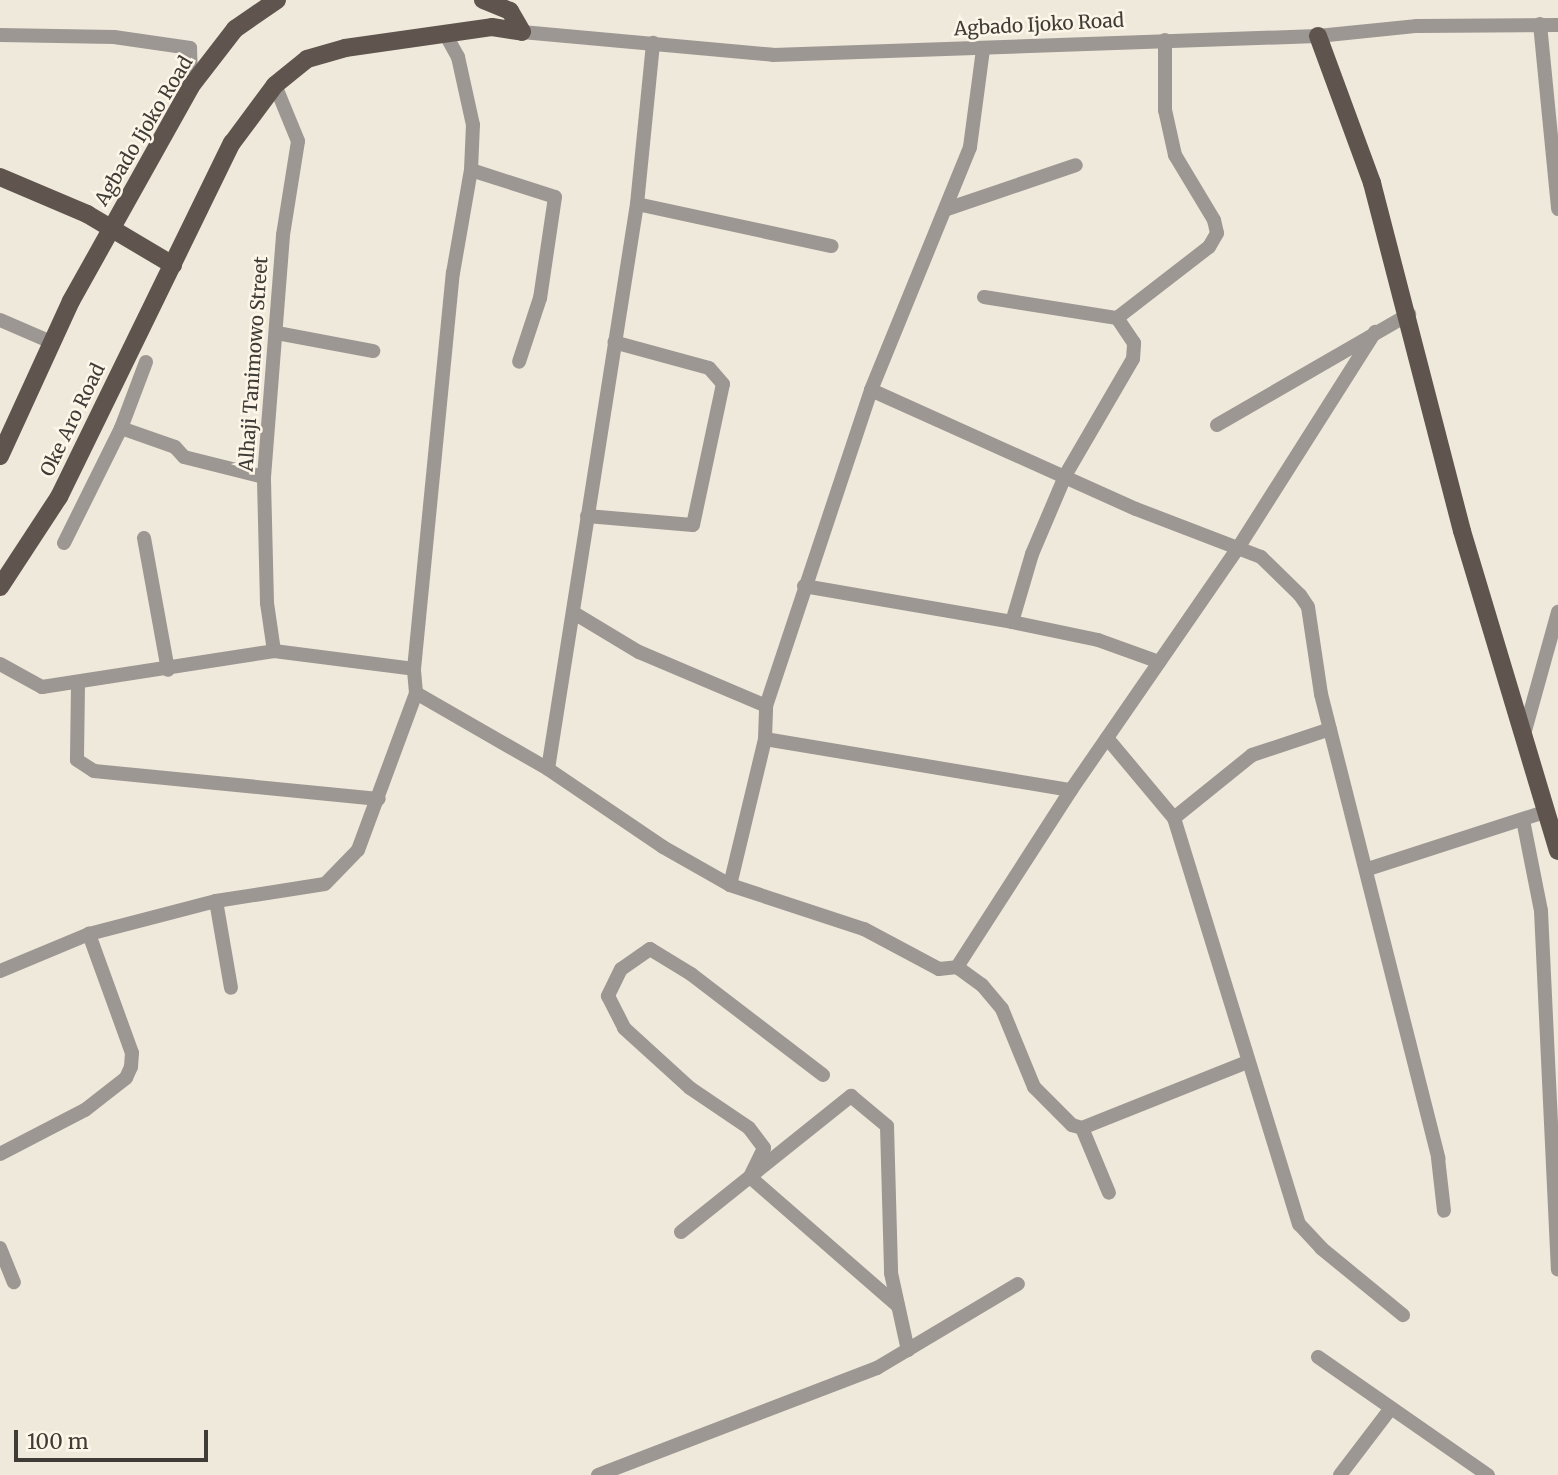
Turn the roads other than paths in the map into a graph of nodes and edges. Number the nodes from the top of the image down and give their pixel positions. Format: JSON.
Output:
{"nodes":[{"id":1,"x":277,"y":0,"type":"edge"},
{"id":2,"x":483,"y":0,"type":"edge"},
{"id":3,"x":1540,"y":24,"type":"junction"},
{"id":4,"x":1558,"y":25,"type":"edge"},
{"id":5,"x":522,"y":32,"type":"junction"},
{"id":6,"x":0,"y":35,"type":"edge"},
{"id":7,"x":1318,"y":36,"type":"junction"},
{"id":8,"x":447,"y":37,"type":"junction"},
{"id":9,"x":1165,"y":40,"type":"junction"},
{"id":10,"x":653,"y":43,"type":"junction"},
{"id":11,"x":983,"y":49,"type":"junction"},
{"id":12,"x":275,"y":85,"type":"junction"},
{"id":13,"x":191,"y":86,"type":"junction"},
{"id":14,"x":1076,"y":165,"type":"dead end"},
{"id":15,"x":471,"y":170,"type":"junction"},
{"id":16,"x":0,"y":177,"type":"edge"},
{"id":17,"x":637,"y":204,"type":"junction"},
{"id":18,"x":947,"y":209,"type":"junction"},
{"id":19,"x":1558,"y":209,"type":"edge"},
{"id":20,"x":111,"y":228,"type":"junction"},
{"id":21,"x":832,"y":246,"type":"dead end"},
{"id":22,"x":173,"y":265,"type":"junction"},
{"id":23,"x":984,"y":297,"type":"dead end"},
{"id":24,"x":1409,"y":314,"type":"junction"},
{"id":25,"x":1117,"y":318,"type":"junction"},
{"id":26,"x":0,"y":320,"type":"edge"},
{"id":27,"x":1375,"y":332,"type":"junction"},
{"id":28,"x":277,"y":333,"type":"junction"},
{"id":29,"x":51,"y":342,"type":"junction"},
{"id":30,"x":614,"y":342,"type":"junction"},
{"id":31,"x":373,"y":351,"type":"dead end"},
{"id":32,"x":146,"y":362,"type":"dead end"},
{"id":33,"x":519,"y":362,"type":"dead end"},
{"id":34,"x":871,"y":390,"type":"junction"},
{"id":35,"x":1217,"y":425,"type":"dead end"},
{"id":36,"x":121,"y":428,"type":"junction"},
{"id":37,"x":0,"y":456,"type":"edge"},
{"id":38,"x":1066,"y":474,"type":"junction"},
{"id":39,"x":264,"y":477,"type":"junction"},
{"id":40,"x":587,"y":516,"type":"junction"},
{"id":41,"x":144,"y":538,"type":"dead end"},
{"id":42,"x":64,"y":543,"type":"dead end"},
{"id":43,"x":1238,"y":548,"type":"junction"},
{"id":44,"x":804,"y":586,"type":"junction"},
{"id":45,"x":0,"y":587,"type":"edge"},
{"id":46,"x":1558,"y":612,"type":"edge"},
{"id":47,"x":574,"y":613,"type":"junction"},
{"id":48,"x":1012,"y":621,"type":"junction"},
{"id":49,"x":274,"y":651,"type":"junction"},
{"id":50,"x":1159,"y":662,"type":"junction"},
{"id":51,"x":0,"y":664,"type":"edge"},
{"id":52,"x":414,"y":669,"type":"junction"},
{"id":53,"x":168,"y":670,"type":"junction"},
{"id":54,"x":78,"y":685,"type":"junction"},
{"id":55,"x":416,"y":693,"type":"junction"},
{"id":56,"x":766,"y":706,"type":"junction"},
{"id":57,"x":1330,"y":729,"type":"junction"},
{"id":58,"x":1107,"y":738,"type":"junction"},
{"id":59,"x":765,"y":739,"type":"junction"},
{"id":60,"x":1522,"y":740,"type":"junction"},
{"id":61,"x":548,"y":769,"type":"junction"},
{"id":62,"x":1071,"y":790,"type":"junction"},
{"id":63,"x":379,"y":799,"type":"junction"},
{"id":64,"x":1544,"y":812,"type":"junction"},
{"id":65,"x":1174,"y":818,"type":"junction"},
{"id":66,"x":1523,"y":820,"type":"junction"},
{"id":67,"x":1558,"y":852,"type":"edge"},
{"id":68,"x":1368,"y":869,"type":"junction"},
{"id":69,"x":730,"y":885,"type":"junction"},
{"id":70,"x":216,"y":901,"type":"junction"},
{"id":71,"x":89,"y":934,"type":"junction"},
{"id":72,"x":957,"y":967,"type":"junction"},
{"id":73,"x":0,"y":971,"type":"edge"},
{"id":74,"x":231,"y":988,"type":"dead end"},
{"id":75,"x":1247,"y":1062,"type":"junction"},
{"id":76,"x":823,"y":1075,"type":"dead end"},
{"id":77,"x":1082,"y":1128,"type":"junction"},
{"id":78,"x":0,"y":1154,"type":"edge"},
{"id":79,"x":750,"y":1177,"type":"junction"},
{"id":80,"x":1109,"y":1193,"type":"dead end"},
{"id":81,"x":1444,"y":1211,"type":"dead end"},
{"id":82,"x":681,"y":1232,"type":"dead end"},
{"id":83,"x":0,"y":1248,"type":"edge"},
{"id":84,"x":1558,"y":1269,"type":"edge"},
{"id":85,"x":14,"y":1282,"type":"dead end"},
{"id":86,"x":1018,"y":1284,"type":"dead end"},
{"id":87,"x":898,"y":1306,"type":"junction"},
{"id":88,"x":1403,"y":1315,"type":"dead end"},
{"id":89,"x":908,"y":1350,"type":"junction"},
{"id":90,"x":1318,"y":1357,"type":"dead end"},
{"id":91,"x":1391,"y":1408,"type":"junction"},
{"id":92,"x":598,"y":1475,"type":"edge"},
{"id":93,"x":1340,"y":1475,"type":"edge"},
{"id":94,"x":1488,"y":1475,"type":"edge"}],
"edges":[{"from":1,"to":13,"type":"main road","name":"Agbado Ijoko Road"},
{"from":2,"to":5,"type":"main road"},
{"from":3,"to":4,"type":"street","name":"Agbado Ijoko Road"},
{"from":3,"to":7,"type":"street","name":"Agbado Ijoko Road"},
{"from":3,"to":19,"type":"street"},
{"from":5,"to":8,"type":"main road","name":"Agbado Ijoko Road"},
{"from":5,"to":10,"type":"street","name":"Agbado Ijoko Road"},
{"from":6,"to":13,"type":"street"},
{"from":7,"to":9,"type":"street","name":"Agbado Ijoko Road"},
{"from":7,"to":24,"type":"main road"},
{"from":8,"to":12,"type":"main road","name":"Agbado Ijoko Road"},
{"from":8,"to":15,"type":"street"},
{"from":9,"to":11,"type":"street","name":"Agbado Ijoko Road"},
{"from":9,"to":25,"type":"street"},
{"from":10,"to":11,"type":"street","name":"Agbado Ijoko Road"},
{"from":10,"to":17,"type":"street"},
{"from":11,"to":18,"type":"street"},
{"from":12,"to":22,"type":"main road","name":"Agbado Ijoko Road"},
{"from":12,"to":28,"type":"street","name":"Alhaji Tanimowo Street"},
{"from":13,"to":20,"type":"main road","name":"Agbado Ijoko Road"},
{"from":14,"to":18,"type":"street"},
{"from":15,"to":33,"type":"street"},
{"from":15,"to":52,"type":"street"},
{"from":16,"to":20,"type":"main road"},
{"from":17,"to":21,"type":"street"},
{"from":17,"to":30,"type":"street"},
{"from":18,"to":34,"type":"street"},
{"from":20,"to":22,"type":"main road"},
{"from":20,"to":29,"type":"main road"},
{"from":22,"to":45,"type":"main road","name":"Oke Aro Road"},
{"from":23,"to":25,"type":"street"},
{"from":24,"to":27,"type":"street"},
{"from":24,"to":60,"type":"main road"},
{"from":25,"to":38,"type":"street"},
{"from":26,"to":29,"type":"street"},
{"from":27,"to":35,"type":"street"},
{"from":27,"to":43,"type":"street"},
{"from":28,"to":31,"type":"street"},
{"from":28,"to":39,"type":"street","name":"Alhaji Tanimowo Street"},
{"from":29,"to":37,"type":"main road"},
{"from":30,"to":40,"type":"street"},
{"from":30,"to":40,"type":"street"},
{"from":32,"to":36,"type":"street"},
{"from":34,"to":38,"type":"street"},
{"from":34,"to":44,"type":"street"},
{"from":36,"to":39,"type":"street"},
{"from":36,"to":42,"type":"street"},
{"from":38,"to":43,"type":"street"},
{"from":38,"to":48,"type":"street"},
{"from":39,"to":49,"type":"street","name":"Alhaji Tanimowo Street"},
{"from":40,"to":47,"type":"street"},
{"from":41,"to":53,"type":"street"},
{"from":43,"to":50,"type":"street"},
{"from":43,"to":57,"type":"street"},
{"from":44,"to":48,"type":"street"},
{"from":44,"to":56,"type":"street"},
{"from":46,"to":60,"type":"street"},
{"from":47,"to":56,"type":"street"},
{"from":47,"to":61,"type":"street"},
{"from":48,"to":50,"type":"street"},
{"from":49,"to":52,"type":"street"},
{"from":49,"to":53,"type":"street"},
{"from":50,"to":58,"type":"street"},
{"from":51,"to":54,"type":"street"},
{"from":52,"to":55,"type":"street"},
{"from":53,"to":54,"type":"street"},
{"from":54,"to":63,"type":"street"},
{"from":55,"to":61,"type":"street"},
{"from":55,"to":63,"type":"street"},
{"from":56,"to":59,"type":"street"},
{"from":57,"to":65,"type":"street"},
{"from":57,"to":68,"type":"street"},
{"from":58,"to":62,"type":"street"},
{"from":58,"to":65,"type":"street"},
{"from":59,"to":62,"type":"street"},
{"from":59,"to":69,"type":"street"},
{"from":60,"to":64,"type":"main road"},
{"from":61,"to":69,"type":"street"},
{"from":62,"to":72,"type":"street"},
{"from":63,"to":70,"type":"street"},
{"from":64,"to":66,"type":"street"},
{"from":64,"to":67,"type":"main road"},
{"from":65,"to":75,"type":"street"},
{"from":66,"to":68,"type":"street"},
{"from":66,"to":84,"type":"street"},
{"from":68,"to":81,"type":"street"},
{"from":69,"to":72,"type":"street"},
{"from":70,"to":71,"type":"street"},
{"from":70,"to":74,"type":"street"},
{"from":71,"to":73,"type":"street"},
{"from":71,"to":78,"type":"street"},
{"from":72,"to":77,"type":"street"},
{"from":75,"to":77,"type":"street"},
{"from":75,"to":88,"type":"street"},
{"from":76,"to":79,"type":"street"},
{"from":77,"to":80,"type":"street"},
{"from":79,"to":82,"type":"street"},
{"from":79,"to":87,"type":"street"},
{"from":79,"to":87,"type":"street"},
{"from":83,"to":85,"type":"street"},
{"from":86,"to":89,"type":"street"},
{"from":87,"to":89,"type":"street"},
{"from":89,"to":92,"type":"street"},
{"from":90,"to":91,"type":"street"},
{"from":91,"to":93,"type":"street"},
{"from":91,"to":94,"type":"street"}]}
